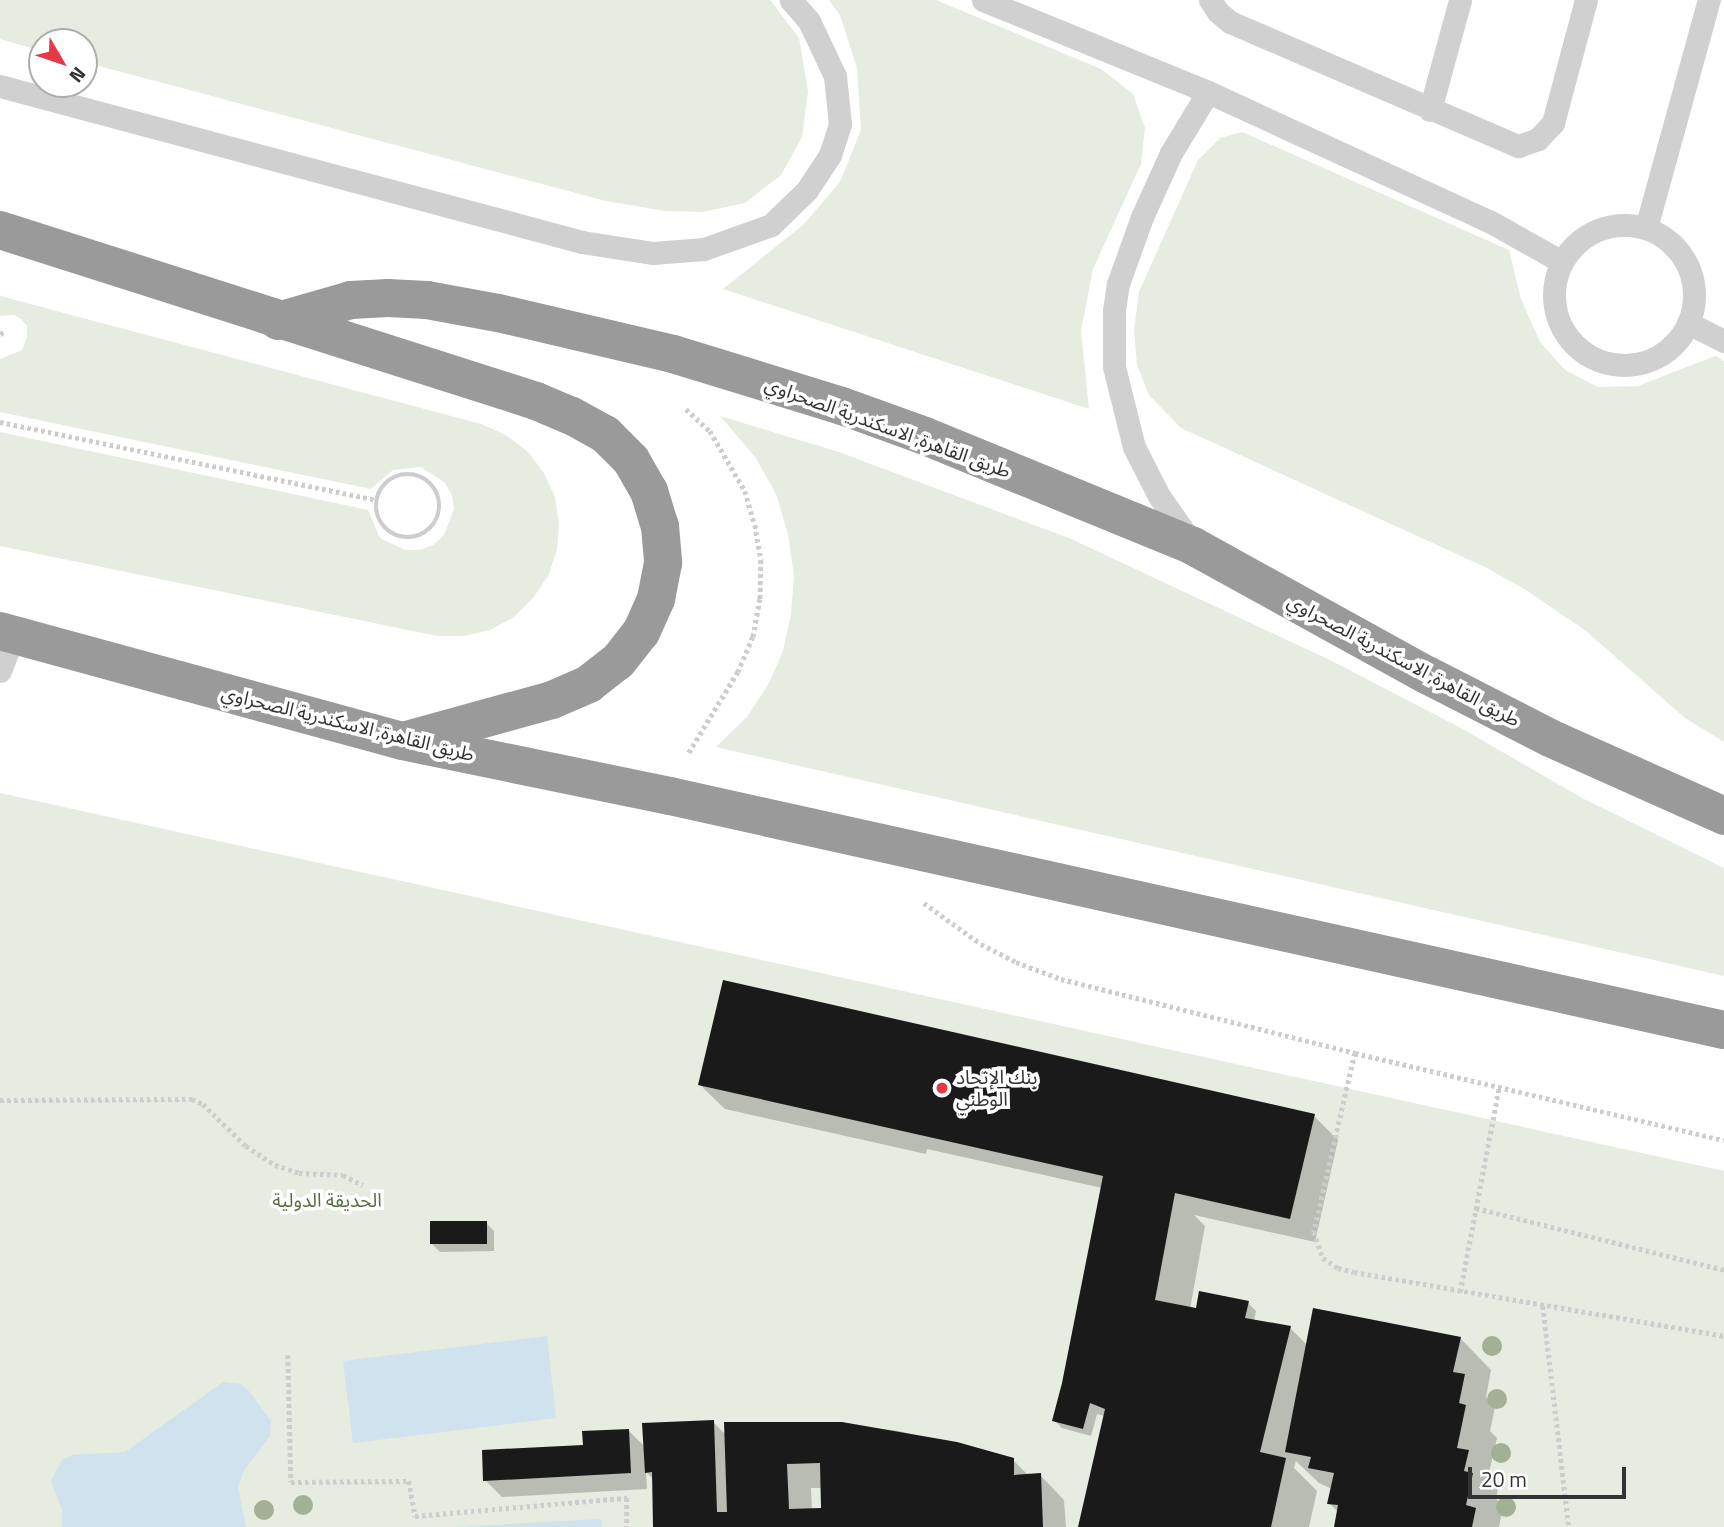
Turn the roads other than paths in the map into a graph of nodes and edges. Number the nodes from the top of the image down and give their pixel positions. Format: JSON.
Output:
{"nodes":[{"id":1,"x":791,"y":0,"type":"edge"},
{"id":2,"x":983,"y":0,"type":"edge"},
{"id":3,"x":1210,"y":0,"type":"edge"},
{"id":4,"x":1460,"y":0,"type":"edge"},
{"id":5,"x":1586,"y":0,"type":"edge"},
{"id":6,"x":1709,"y":0,"type":"edge"},
{"id":7,"x":0,"y":86,"type":"edge"},
{"id":8,"x":1208,"y":92,"type":"junction"},
{"id":9,"x":1430,"y":110,"type":"junction"},
{"id":10,"x":1646,"y":228,"type":"junction"},
{"id":11,"x":0,"y":230,"type":"edge"},
{"id":12,"x":1562,"y":262,"type":"junction"},
{"id":13,"x":278,"y":321,"type":"junction"},
{"id":14,"x":1688,"y":323,"type":"junction"},
{"id":15,"x":1724,"y":341,"type":"edge"},
{"id":16,"x":1193,"y":546,"type":"junction"},
{"id":17,"x":7,"y":633,"type":"edge"},
{"id":18,"x":0,"y":671,"type":"edge"},
{"id":19,"x":402,"y":741,"type":"junction"},
{"id":20,"x":1724,"y":816,"type":"edge"},
{"id":21,"x":1724,"y":1030,"type":"edge"}],
"edges":[{"from":1,"to":7,"type":"lane"},
{"from":2,"to":8,"type":"lane"},
{"from":3,"to":9,"type":"lane"},
{"from":4,"to":9,"type":"lane"},
{"from":5,"to":9,"type":"lane"},
{"from":6,"to":10,"type":"lane"},
{"from":8,"to":12,"type":"lane"},
{"from":8,"to":16,"type":"lane"},
{"from":10,"to":12,"type":"lane"},
{"from":10,"to":14,"type":"lane"},
{"from":11,"to":13,"type":"highway"},
{"from":12,"to":14,"type":"lane"},
{"from":13,"to":16,"type":"highway","name":"طريق القاهرة, الاسكندرية الصحراوي"},
{"from":13,"to":19,"type":"highway"},
{"from":14,"to":15,"type":"lane"},
{"from":16,"to":20,"type":"highway","name":"طريق القاهرة, الاسكندرية الصحراوي"},
{"from":17,"to":18,"type":"lane"},
{"from":17,"to":19,"type":"highway","name":"طريق القاهرة, الاسكندرية الصحراوي"},
{"from":19,"to":21,"type":"highway","name":"طريق القاهرة, الاسكندرية الصحراوي"}]}
